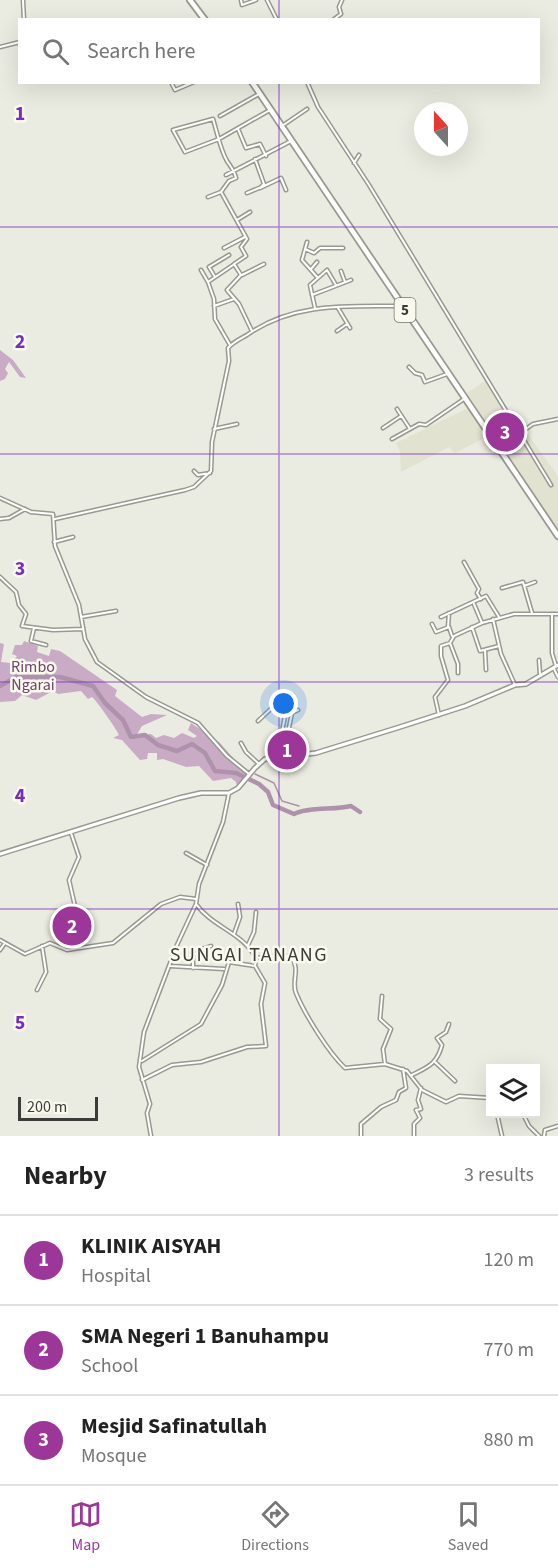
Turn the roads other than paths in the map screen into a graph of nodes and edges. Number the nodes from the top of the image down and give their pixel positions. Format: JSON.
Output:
{"nodes":[{"id":1,"x":23,"y":0,"type":"edge"},
{"id":2,"x":190,"y":0,"type":"edge"},
{"id":3,"x":241,"y":0,"type":"edge"},
{"id":4,"x":256,"y":0,"type":"edge"},
{"id":5,"x":267,"y":0,"type":"edge"},
{"id":6,"x":342,"y":0,"type":"edge"},
{"id":7,"x":24,"y":18,"type":"edge"},
{"id":8,"x":204,"y":18,"type":"edge"},
{"id":9,"x":276,"y":18,"type":"edge"},
{"id":10,"x":336,"y":18,"type":"edge"},
{"id":11,"x":18,"y":42,"type":"edge"},
{"id":12,"x":0,"y":47,"type":"edge"},
{"id":13,"x":172,"y":84,"type":"edge"},
{"id":14,"x":189,"y":84,"type":"edge"},
{"id":15,"x":253,"y":84,"type":"edge"},
{"id":16,"x":308,"y":84,"type":"edge"},
{"id":17,"x":260,"y":94,"type":"junction"},
{"id":18,"x":308,"y":109,"type":"dead end"},
{"id":19,"x":270,"y":110,"type":"junction"},
{"id":20,"x":220,"y":116,"type":"dead end"},
{"id":21,"x":282,"y":126,"type":"junction"},
{"id":22,"x":237,"y":129,"type":"junction"},
{"id":23,"x":219,"y":140,"type":"junction"},
{"id":24,"x":291,"y":141,"type":"junction"},
{"id":25,"x":359,"y":155,"type":"dead end"},
{"id":26,"x":266,"y":156,"type":"junction"},
{"id":27,"x":255,"y":159,"type":"junction"},
{"id":28,"x":354,"y":163,"type":"junction"},
{"id":29,"x":234,"y":170,"type":"junction"},
{"id":30,"x":226,"y":175,"type":"dead end"},
{"id":31,"x":260,"y":188,"type":"junction"},
{"id":32,"x":286,"y":190,"type":"dead end"},
{"id":33,"x":221,"y":192,"type":"junction"},
{"id":34,"x":248,"y":193,"type":"dead end"},
{"id":35,"x":208,"y":197,"type":"dead end"},
{"id":36,"x":250,"y":212,"type":"dead end"},
{"id":37,"x":236,"y":221,"type":"junction"},
{"id":38,"x":246,"y":236,"type":"junction"},
{"id":39,"x":307,"y":242,"type":"dead end"},
{"id":40,"x":224,"y":248,"type":"dead end"},
{"id":41,"x":305,"y":249,"type":"junction"},
{"id":42,"x":343,"y":249,"type":"dead end"},
{"id":43,"x":229,"y":255,"type":"dead end"},
{"id":44,"x":222,"y":259,"type":"junction"},
{"id":45,"x":317,"y":262,"type":"dead end"},
{"id":46,"x":234,"y":264,"type":"junction"},
{"id":47,"x":264,"y":264,"type":"dead end"},
{"id":48,"x":228,"y":268,"type":"junction"},
{"id":49,"x":201,"y":270,"type":"dead end"},
{"id":50,"x":310,"y":270,"type":"junction"},
{"id":51,"x":341,"y":271,"type":"dead end"},
{"id":52,"x":242,"y":275,"type":"junction"},
{"id":53,"x":215,"y":277,"type":"junction"},
{"id":54,"x":318,"y":278,"type":"junction"},
{"id":55,"x":351,"y":280,"type":"dead end"},
{"id":56,"x":208,"y":282,"type":"junction"},
{"id":57,"x":345,"y":282,"type":"junction"},
{"id":58,"x":336,"y":285,"type":"junction"},
{"id":59,"x":312,"y":295,"type":"junction"},
{"id":60,"x":235,"y":299,"type":"junction"},
{"id":61,"x":214,"y":306,"type":"junction"},
{"id":62,"x":402,"y":306,"type":"junction"},
{"id":63,"x":315,"y":308,"type":"junction"},
{"id":64,"x":338,"y":308,"type":"junction"},
{"id":65,"x":348,"y":324,"type":"junction"},
{"id":66,"x":350,"y":328,"type":"dead end"},
{"id":67,"x":252,"y":331,"type":"junction"},
{"id":68,"x":337,"y":331,"type":"dead end"},
{"id":69,"x":230,"y":345,"type":"junction"},
{"id":70,"x":409,"y":367,"type":"dead end"},
{"id":71,"x":449,"y":373,"type":"junction"},
{"id":72,"x":466,"y":398,"type":"junction"},
{"id":73,"x":397,"y":409,"type":"dead end"},
{"id":74,"x":401,"y":416,"type":"junction"},
{"id":75,"x":558,"y":419,"type":"edge"},
{"id":76,"x":237,"y":424,"type":"dead end"},
{"id":77,"x":383,"y":428,"type":"dead end"},
{"id":78,"x":214,"y":429,"type":"junction"},
{"id":79,"x":410,"y":429,"type":"junction"},
{"id":80,"x":519,"y":434,"type":"junction"},
{"id":81,"x":392,"y":439,"type":"dead end"},
{"id":82,"x":194,"y":471,"type":"dead end"},
{"id":83,"x":210,"y":473,"type":"junction"},
{"id":84,"x":551,"y":485,"type":"dead end"},
{"id":85,"x":0,"y":498,"type":"edge"},
{"id":86,"x":25,"y":509,"type":"junction"},
{"id":87,"x":0,"y":519,"type":"edge"},
{"id":88,"x":55,"y":519,"type":"junction"},
{"id":89,"x":558,"y":536,"type":"edge"},
{"id":90,"x":73,"y":537,"type":"dead end"},
{"id":91,"x":54,"y":542,"type":"junction"},
{"id":92,"x":464,"y":562,"type":"dead end"},
{"id":93,"x":0,"y":577,"type":"edge"},
{"id":94,"x":535,"y":582,"type":"dead end"},
{"id":95,"x":524,"y":586,"type":"junction"},
{"id":96,"x":501,"y":588,"type":"dead end"},
{"id":97,"x":479,"y":595,"type":"junction"},
{"id":98,"x":474,"y":604,"type":"junction"},
{"id":99,"x":116,"y":611,"type":"dead end"},
{"id":100,"x":449,"y":613,"type":"junction"},
{"id":101,"x":532,"y":613,"type":"junction"},
{"id":102,"x":552,"y":614,"type":"junction"},
{"id":103,"x":558,"y":614,"type":"edge"},
{"id":104,"x":81,"y":617,"type":"junction"},
{"id":105,"x":441,"y":617,"type":"dead end"},
{"id":106,"x":499,"y":618,"type":"junction"},
{"id":107,"x":493,"y":619,"type":"junction"},
{"id":108,"x":482,"y":623,"type":"junction"},
{"id":109,"x":432,"y":624,"type":"dead end"},
{"id":110,"x":448,"y":627,"type":"junction"},
{"id":111,"x":472,"y":627,"type":"junction"},
{"id":112,"x":34,"y":628,"type":"junction"},
{"id":113,"x":83,"y":629,"type":"junction"},
{"id":114,"x":452,"y":637,"type":"junction"},
{"id":115,"x":450,"y":643,"type":"junction"},
{"id":116,"x":46,"y":645,"type":"dead end"},
{"id":117,"x":500,"y":646,"type":"junction"},
{"id":118,"x":485,"y":650,"type":"junction"},
{"id":119,"x":539,"y":660,"type":"dead end"},
{"id":120,"x":556,"y":666,"type":"edge"},
{"id":121,"x":486,"y":670,"type":"dead end"},
{"id":122,"x":458,"y":673,"type":"dead end"},
{"id":123,"x":540,"y":677,"type":"junction"},
{"id":124,"x":558,"y":677,"type":"edge"},
{"id":125,"x":515,"y":685,"type":"junction"},
{"id":126,"x":298,"y":710,"type":"dead end"},
{"id":127,"x":292,"y":712,"type":"junction"},
{"id":128,"x":286,"y":715,"type":"junction"},
{"id":129,"x":439,"y":715,"type":"junction"},
{"id":130,"x":258,"y":721,"type":"dead end"},
{"id":131,"x":274,"y":737,"type":"dead end"},
{"id":132,"x":241,"y":743,"type":"dead end"},
{"id":133,"x":280,"y":744,"type":"junction"},
{"id":134,"x":276,"y":745,"type":"junction"},
{"id":135,"x":276,"y":757,"type":"junction"},
{"id":136,"x":259,"y":764,"type":"junction"},
{"id":137,"x":250,"y":775,"type":"junction"},
{"id":138,"x":229,"y":793,"type":"junction"},
{"id":139,"x":71,"y":833,"type":"junction"},
{"id":140,"x":186,"y":853,"type":"dead end"},
{"id":141,"x":0,"y":854,"type":"edge"},
{"id":142,"x":207,"y":865,"type":"junction"},
{"id":143,"x":196,"y":899,"type":"junction"},
{"id":144,"x":196,"y":904,"type":"junction"},
{"id":145,"x":238,"y":904,"type":"dead end"},
{"id":146,"x":256,"y":912,"type":"dead end"},
{"id":147,"x":77,"y":915,"type":"dead end"},
{"id":148,"x":234,"y":934,"type":"junction"},
{"id":149,"x":0,"y":940,"type":"edge"},
{"id":150,"x":5,"y":943,"type":"junction"},
{"id":151,"x":248,"y":945,"type":"junction"},
{"id":152,"x":42,"y":946,"type":"junction"},
{"id":153,"x":211,"y":946,"type":"dead end"},
{"id":154,"x":0,"y":950,"type":"edge"},
{"id":155,"x":256,"y":958,"type":"junction"},
{"id":156,"x":171,"y":966,"type":"junction"},
{"id":157,"x":255,"y":966,"type":"junction"},
{"id":158,"x":193,"y":968,"type":"junction"},
{"id":159,"x":226,"y":969,"type":"junction"},
{"id":160,"x":38,"y":990,"type":"dead end"},
{"id":161,"x":382,"y":996,"type":"dead end"},
{"id":162,"x":449,"y":1024,"type":"dead end"},
{"id":163,"x":142,"y":1062,"type":"junction"},
{"id":164,"x":435,"y":1062,"type":"junction"},
{"id":165,"x":385,"y":1064,"type":"junction"},
{"id":166,"x":403,"y":1069,"type":"junction"},
{"id":167,"x":412,"y":1075,"type":"junction"},
{"id":168,"x":142,"y":1080,"type":"junction"},
{"id":169,"x":456,"y":1081,"type":"dead end"},
{"id":170,"x":421,"y":1088,"type":"junction"},
{"id":171,"x":486,"y":1098,"type":"edge"},
{"id":172,"x":498,"y":1118,"type":"edge"},
{"id":173,"x":527,"y":1118,"type":"edge"},
{"id":174,"x":558,"y":1126,"type":"edge"},
{"id":175,"x":151,"y":1136,"type":"edge"},
{"id":176,"x":361,"y":1136,"type":"edge"},
{"id":177,"x":414,"y":1136,"type":"edge"},
{"id":178,"x":502,"y":1136,"type":"edge"},
{"id":179,"x":539,"y":1136,"type":"edge"},
{"id":180,"x":544,"y":1136,"type":"edge"}],
"edges":[{"from":1,"to":7,"type":"street"},
{"from":2,"to":8,"type":"highway"},
{"from":3,"to":4,"type":"street"},
{"from":5,"to":9,"type":"street"},
{"from":6,"to":10,"type":"street"},
{"from":11,"to":12,"type":"street"},
{"from":13,"to":14,"type":"street"},
{"from":15,"to":17,"type":"highway","number":"5"},
{"from":16,"to":28,"type":"street"},
{"from":17,"to":19,"type":"highway","number":"5"},
{"from":17,"to":20,"type":"street"},
{"from":18,"to":21,"type":"street"},
{"from":19,"to":21,"type":"highway","number":"5"},
{"from":19,"to":22,"type":"street"},
{"from":21,"to":24,"type":"highway","number":"5"},
{"from":22,"to":23,"type":"street"},
{"from":22,"to":26,"type":"street"},
{"from":23,"to":23,"type":"street"},
{"from":23,"to":29,"type":"street"},
{"from":24,"to":26,"type":"street"},
{"from":24,"to":62,"type":"highway","number":"5"},
{"from":25,"to":28,"type":"street"},
{"from":26,"to":27,"type":"street"},
{"from":27,"to":29,"type":"street"},
{"from":27,"to":31,"type":"street"},
{"from":28,"to":80,"type":"street"},
{"from":29,"to":30,"type":"street"},
{"from":29,"to":33,"type":"street"},
{"from":31,"to":32,"type":"street"},
{"from":31,"to":34,"type":"street"},
{"from":33,"to":35,"type":"street"},
{"from":33,"to":37,"type":"street"},
{"from":36,"to":37,"type":"street"},
{"from":37,"to":38,"type":"street"},
{"from":38,"to":40,"type":"street"},
{"from":38,"to":46,"type":"street"},
{"from":39,"to":41,"type":"street"},
{"from":41,"to":42,"type":"street"},
{"from":41,"to":50,"type":"street"},
{"from":43,"to":44,"type":"street"},
{"from":44,"to":48,"type":"street"},
{"from":44,"to":53,"type":"street"},
{"from":45,"to":50,"type":"street"},
{"from":46,"to":48,"type":"street"},
{"from":46,"to":52,"type":"street"},
{"from":47,"to":52,"type":"street"},
{"from":48,"to":53,"type":"street"},
{"from":49,"to":56,"type":"street"},
{"from":50,"to":54,"type":"street"},
{"from":51,"to":57,"type":"street"},
{"from":52,"to":60,"type":"street"},
{"from":53,"to":56,"type":"street"},
{"from":54,"to":58,"type":"street"},
{"from":54,"to":59,"type":"street"},
{"from":55,"to":57,"type":"street"},
{"from":56,"to":61,"type":"street"},
{"from":57,"to":58,"type":"street"},
{"from":58,"to":59,"type":"street"},
{"from":59,"to":63,"type":"street"},
{"from":60,"to":61,"type":"street"},
{"from":60,"to":67,"type":"street"},
{"from":61,"to":69,"type":"street"},
{"from":62,"to":64,"type":"street"},
{"from":62,"to":71,"type":"highway","number":"5"},
{"from":63,"to":64,"type":"street"},
{"from":63,"to":67,"type":"street"},
{"from":64,"to":65,"type":"street"},
{"from":65,"to":66,"type":"street"},
{"from":65,"to":68,"type":"street"},
{"from":67,"to":69,"type":"street"},
{"from":69,"to":78,"type":"street"},
{"from":70,"to":71,"type":"street"},
{"from":71,"to":72,"type":"highway","number":"5"},
{"from":72,"to":79,"type":"street"},
{"from":72,"to":89,"type":"highway","number":"5"},
{"from":73,"to":74,"type":"street"},
{"from":74,"to":77,"type":"street"},
{"from":74,"to":79,"type":"street"},
{"from":75,"to":80,"type":"street"},
{"from":76,"to":78,"type":"street"},
{"from":78,"to":83,"type":"street"},
{"from":79,"to":81,"type":"street"},
{"from":80,"to":84,"type":"street"},
{"from":82,"to":83,"type":"street"},
{"from":83,"to":88,"type":"street"},
{"from":85,"to":86,"type":"street"},
{"from":86,"to":87,"type":"street"},
{"from":86,"to":88,"type":"street"},
{"from":88,"to":91,"type":"street"},
{"from":90,"to":91,"type":"street"},
{"from":91,"to":104,"type":"street"},
{"from":92,"to":97,"type":"street"},
{"from":93,"to":112,"type":"street"},
{"from":94,"to":95,"type":"street"},
{"from":95,"to":96,"type":"street"},
{"from":95,"to":101,"type":"street"},
{"from":97,"to":98,"type":"street"},
{"from":97,"to":106,"type":"street"},
{"from":98,"to":100,"type":"street"},
{"from":98,"to":108,"type":"street"},
{"from":99,"to":104,"type":"street"},
{"from":100,"to":105,"type":"street"},
{"from":100,"to":110,"type":"street"},
{"from":101,"to":102,"type":"street"},
{"from":101,"to":106,"type":"street"},
{"from":102,"to":103,"type":"street"},
{"from":102,"to":120,"type":"street"},
{"from":104,"to":113,"type":"street"},
{"from":106,"to":107,"type":"street"},
{"from":107,"to":108,"type":"street"},
{"from":107,"to":117,"type":"street"},
{"from":108,"to":111,"type":"street"},
{"from":109,"to":110,"type":"street"},
{"from":110,"to":114,"type":"street"},
{"from":111,"to":114,"type":"street"},
{"from":111,"to":118,"type":"street"},
{"from":112,"to":113,"type":"street"},
{"from":112,"to":116,"type":"street"},
{"from":113,"to":137,"type":"street"},
{"from":114,"to":115,"type":"street"},
{"from":115,"to":122,"type":"street"},
{"from":115,"to":129,"type":"street"},
{"from":117,"to":118,"type":"street"},
{"from":117,"to":125,"type":"street"},
{"from":118,"to":121,"type":"street"},
{"from":119,"to":123,"type":"street"},
{"from":120,"to":123,"type":"main road"},
{"from":120,"to":124,"type":"street"},
{"from":123,"to":125,"type":"main road"},
{"from":125,"to":129,"type":"main road"},
{"from":126,"to":127,"type":"street"},
{"from":127,"to":128,"type":"street"},
{"from":127,"to":133,"type":"street"},
{"from":128,"to":130,"type":"street"},
{"from":128,"to":133,"type":"street"},
{"from":129,"to":135,"type":"main road"},
{"from":131,"to":134,"type":"street"},
{"from":132,"to":136,"type":"street"},
{"from":133,"to":134,"type":"street"},
{"from":134,"to":135,"type":"street"},
{"from":135,"to":136,"type":"main road"},
{"from":136,"to":137,"type":"main road"},
{"from":137,"to":138,"type":"main road"},
{"from":138,"to":139,"type":"main road"},
{"from":138,"to":142,"type":"street"},
{"from":139,"to":141,"type":"main road"},
{"from":139,"to":147,"type":"street"},
{"from":140,"to":142,"type":"street"},
{"from":142,"to":143,"type":"street"},
{"from":143,"to":144,"type":"street"},
{"from":143,"to":152,"type":"street"},
{"from":144,"to":148,"type":"street"},
{"from":144,"to":156,"type":"street"},
{"from":145,"to":148,"type":"street"},
{"from":146,"to":151,"type":"street"},
{"from":148,"to":151,"type":"street"},
{"from":149,"to":150,"type":"street"},
{"from":150,"to":152,"type":"street"},
{"from":150,"to":154,"type":"street"},
{"from":151,"to":155,"type":"street"},
{"from":152,"to":160,"type":"street"},
{"from":153,"to":158,"type":"street"},
{"from":155,"to":157,"type":"street"},
{"from":155,"to":165,"type":"street"},
{"from":156,"to":158,"type":"street"},
{"from":156,"to":163,"type":"street"},
{"from":157,"to":159,"type":"street"},
{"from":157,"to":168,"type":"street"},
{"from":158,"to":159,"type":"street"},
{"from":159,"to":163,"type":"street"},
{"from":161,"to":165,"type":"street"},
{"from":162,"to":164,"type":"street"},
{"from":163,"to":168,"type":"street"},
{"from":164,"to":167,"type":"street"},
{"from":164,"to":169,"type":"street"},
{"from":165,"to":166,"type":"street"},
{"from":166,"to":167,"type":"street"},
{"from":166,"to":176,"type":"street"},
{"from":167,"to":170,"type":"street"},
{"from":168,"to":175,"type":"street"},
{"from":170,"to":171,"type":"street"},
{"from":170,"to":177,"type":"street"},
{"from":172,"to":178,"type":"street"},
{"from":173,"to":179,"type":"street"},
{"from":174,"to":180,"type":"street"}]}
